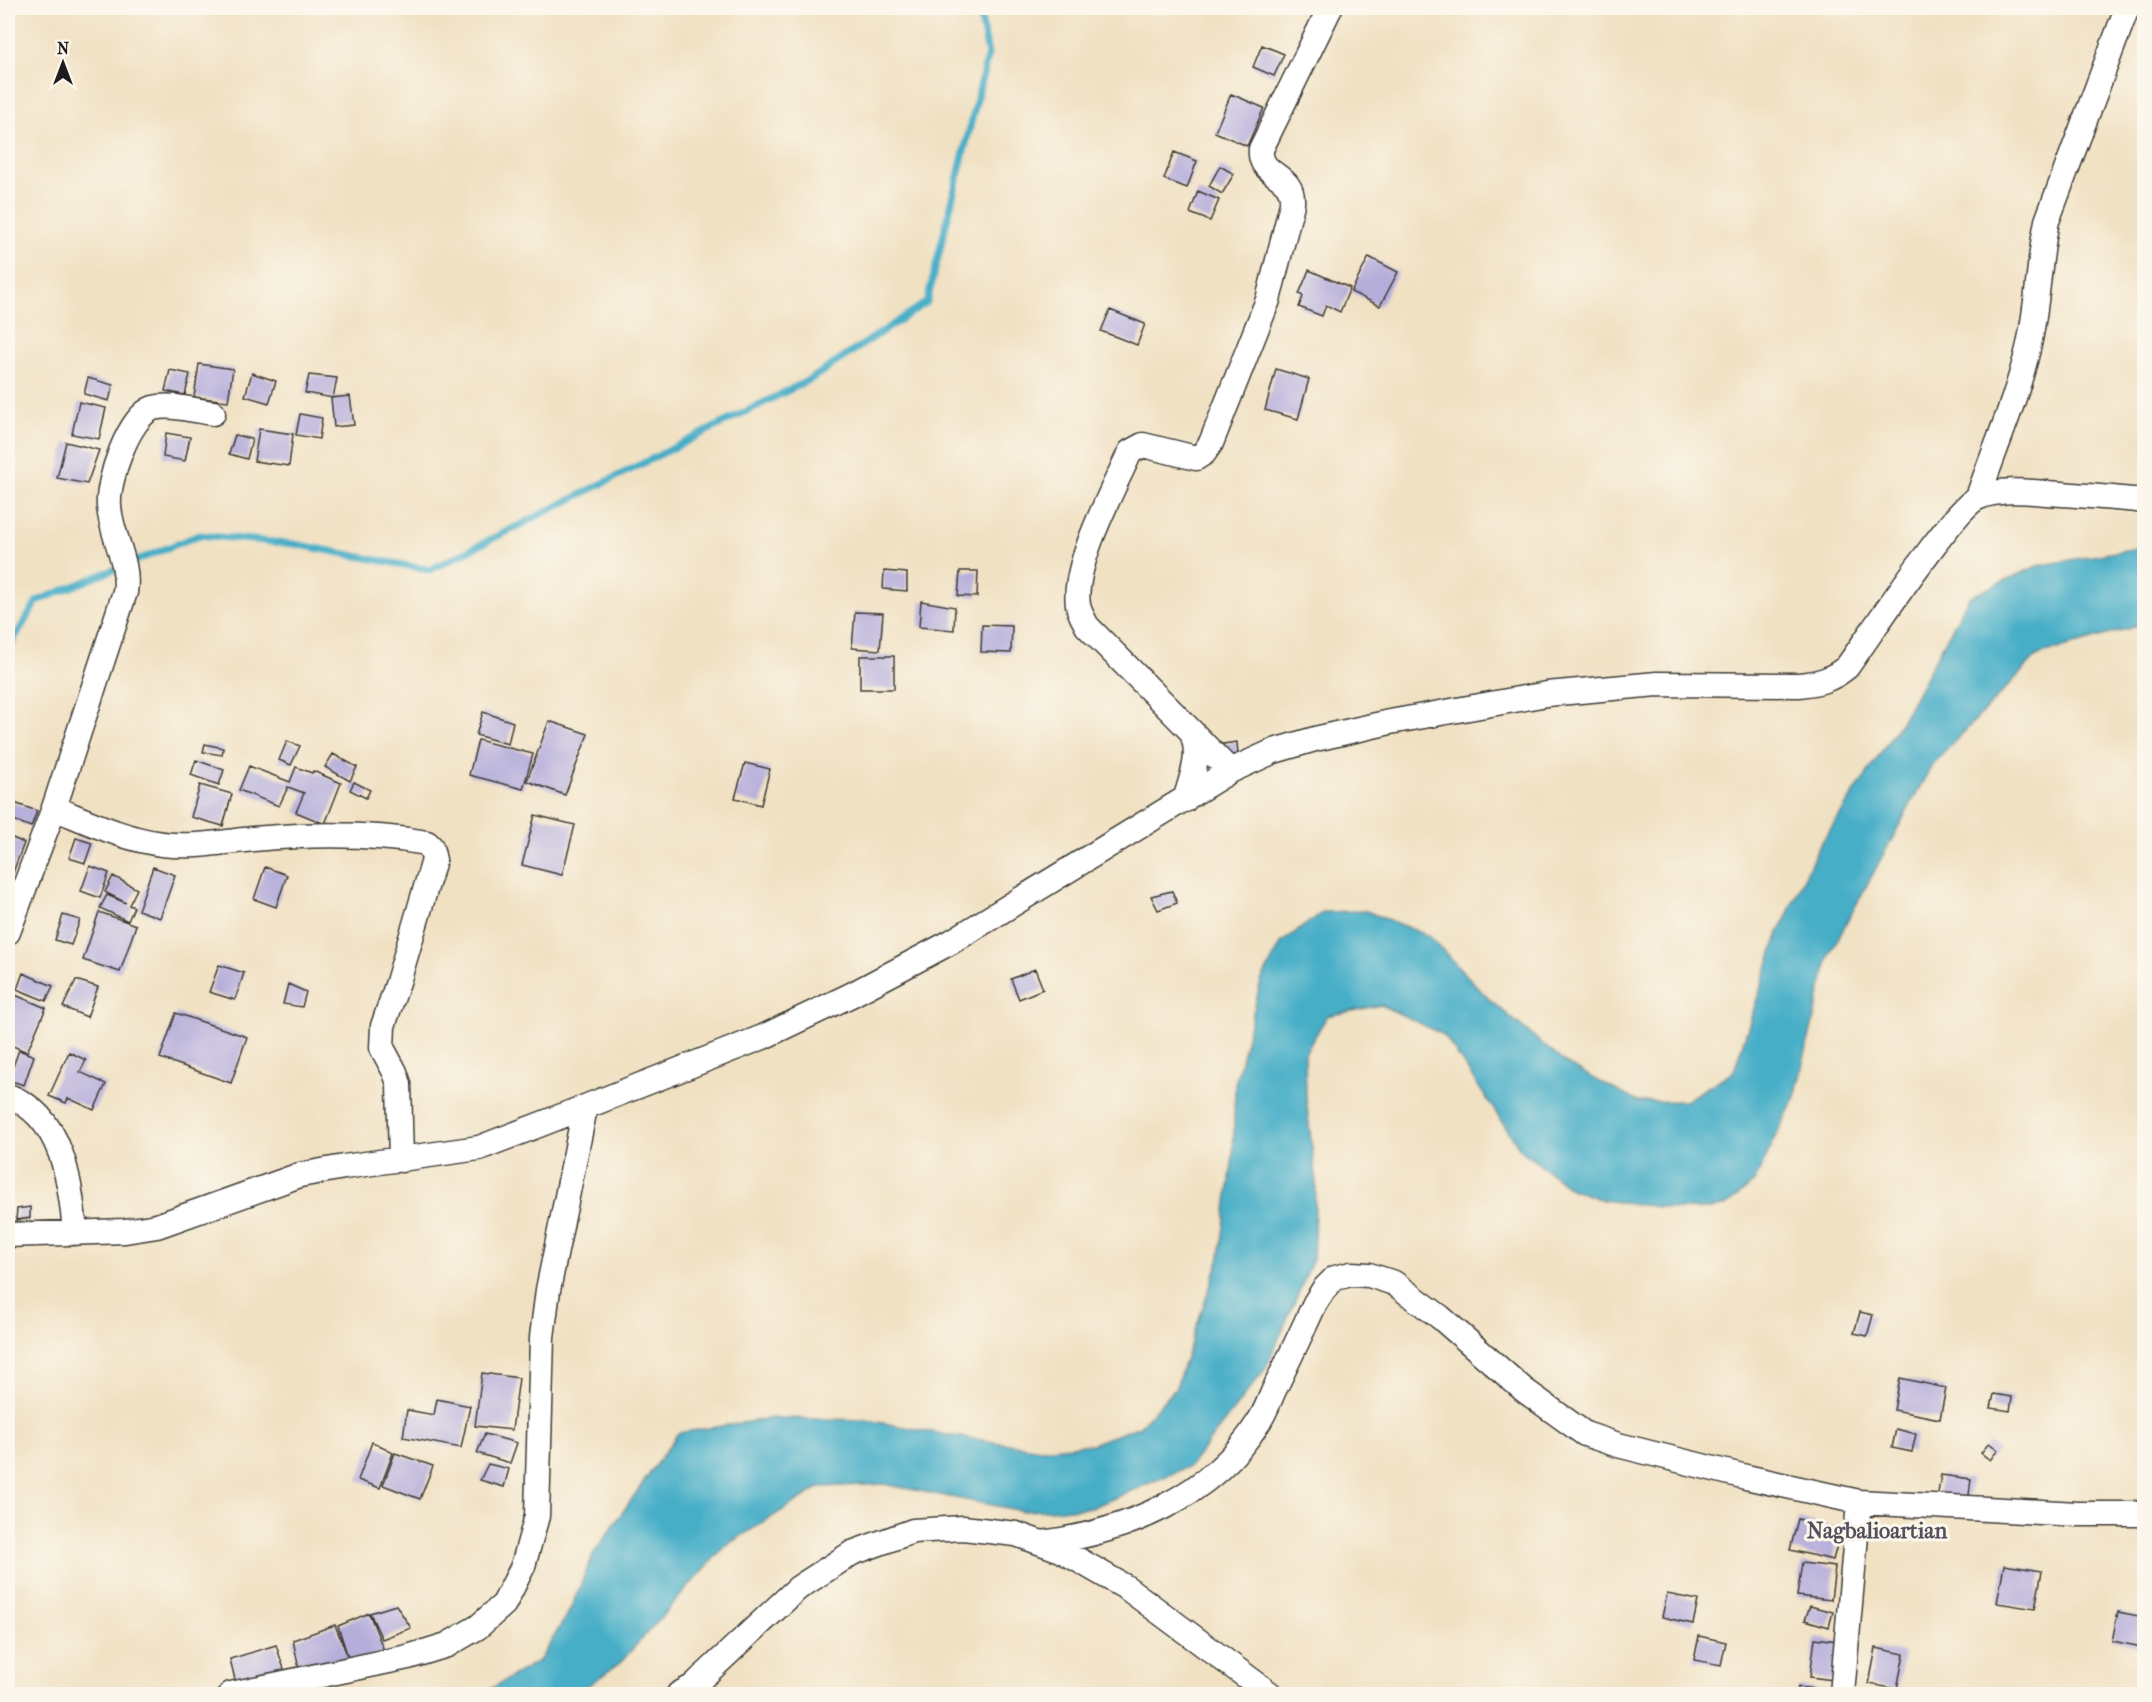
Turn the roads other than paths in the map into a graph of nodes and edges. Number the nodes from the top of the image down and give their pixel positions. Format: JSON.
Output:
{"nodes":[{"id":1,"x":1330,"y":8,"type":"edge"},
{"id":2,"x":2127,"y":8,"type":"edge"},
{"id":3,"x":213,"y":413,"type":"dead end"},
{"id":4,"x":1978,"y":497,"type":"junction"},
{"id":5,"x":2145,"y":501,"type":"edge"},
{"id":6,"x":1191,"y":731,"type":"junction"},
{"id":7,"x":1230,"y":771,"type":"junction"},
{"id":8,"x":1185,"y":800,"type":"junction"},
{"id":9,"x":54,"y":808,"type":"junction"},
{"id":10,"x":8,"y":932,"type":"edge"},
{"id":11,"x":8,"y":1096,"type":"edge"},
{"id":12,"x":585,"y":1108,"type":"junction"},
{"id":13,"x":401,"y":1160,"type":"junction"},
{"id":14,"x":75,"y":1233,"type":"junction"},
{"id":15,"x":8,"y":1235,"type":"edge"},
{"id":16,"x":1859,"y":1502,"type":"junction"},
{"id":17,"x":2145,"y":1514,"type":"edge"},
{"id":18,"x":1042,"y":1543,"type":"junction"},
{"id":19,"x":231,"y":1695,"type":"edge"},
{"id":20,"x":679,"y":1695,"type":"edge"},
{"id":21,"x":1270,"y":1695,"type":"edge"},
{"id":22,"x":1842,"y":1695,"type":"edge"}],
"edges":[{"from":1,"to":6,"type":"street"},
{"from":2,"to":4,"type":"street"},
{"from":3,"to":9,"type":"street"},
{"from":4,"to":5,"type":"street"},
{"from":4,"to":7,"type":"street"},
{"from":6,"to":7,"type":"street"},
{"from":6,"to":8,"type":"street"},
{"from":7,"to":8,"type":"street"},
{"from":8,"to":12,"type":"street"},
{"from":9,"to":10,"type":"street"},
{"from":9,"to":13,"type":"street"},
{"from":11,"to":14,"type":"street"},
{"from":12,"to":13,"type":"street"},
{"from":12,"to":19,"type":"street"},
{"from":13,"to":14,"type":"street"},
{"from":14,"to":15,"type":"street"},
{"from":16,"to":17,"type":"street"},
{"from":16,"to":18,"type":"street"},
{"from":16,"to":22,"type":"street"},
{"from":18,"to":20,"type":"street"},
{"from":18,"to":21,"type":"street"}]}
